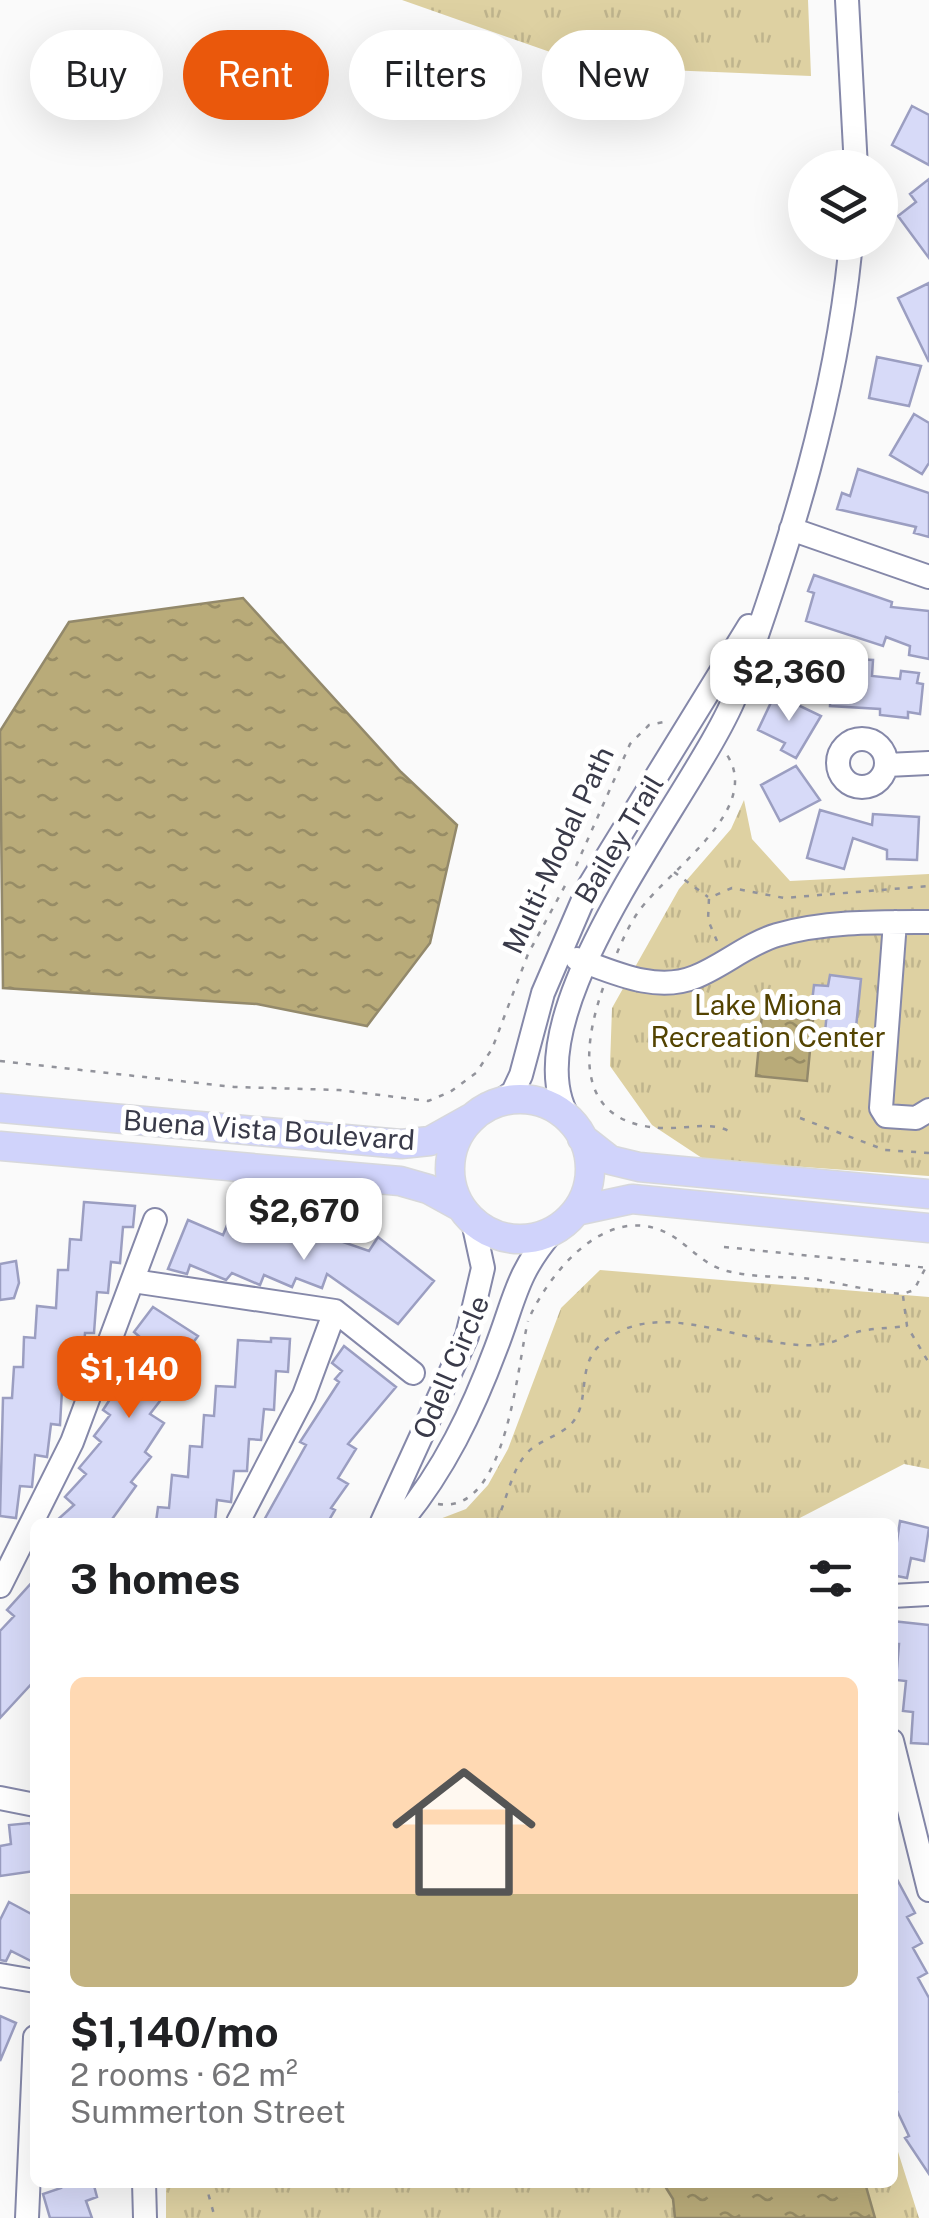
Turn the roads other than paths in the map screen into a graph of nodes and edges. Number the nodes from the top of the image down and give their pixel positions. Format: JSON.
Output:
{"nodes":[{"id":1,"x":847,"y":0,"type":"edge"},
{"id":2,"x":855,"y":150,"type":"edge"},
{"id":3,"x":848,"y":260,"type":"edge"},
{"id":4,"x":791,"y":529,"type":"junction"},
{"id":5,"x":929,"y":576,"type":"edge"},
{"id":6,"x":770,"y":588,"type":"junction"},
{"id":7,"x":929,"y":764,"type":"edge"},
{"id":8,"x":886,"y":766,"type":"dead end"},
{"id":9,"x":895,"y":922,"type":"junction"},
{"id":10,"x":929,"y":922,"type":"edge"},
{"id":11,"x":559,"y":952,"type":"junction"},
{"id":12,"x":598,"y":966,"type":"junction"},
{"id":13,"x":501,"y":1102,"type":"junction"},
{"id":14,"x":0,"y":1108,"type":"edge"},
{"id":15,"x":929,"y":1110,"type":"edge"},
{"id":16,"x":473,"y":1117,"type":"junction"},
{"id":17,"x":578,"y":1132,"type":"junction"},
{"id":18,"x":0,"y":1146,"type":"edge"},
{"id":19,"x":929,"y":1194,"type":"edge"},
{"id":20,"x":576,"y":1212,"type":"junction"},
{"id":21,"x":466,"y":1214,"type":"junction"},
{"id":22,"x":155,"y":1220,"type":"dead end"},
{"id":23,"x":929,"y":1228,"type":"edge"},
{"id":24,"x":552,"y":1232,"type":"junction"},
{"id":25,"x":132,"y":1281,"type":"junction"},
{"id":26,"x":336,"y":1311,"type":"junction"},
{"id":27,"x":413,"y":1373,"type":"dead end"},
{"id":28,"x":34,"y":1518,"type":"edge"},
{"id":29,"x":240,"y":1518,"type":"edge"},
{"id":30,"x":384,"y":1518,"type":"edge"},
{"id":31,"x":404,"y":1518,"type":"edge"},
{"id":32,"x":30,"y":1526,"type":"edge"},
{"id":33,"x":0,"y":1586,"type":"edge"},
{"id":34,"x":929,"y":1594,"type":"edge"},
{"id":35,"x":898,"y":1596,"type":"edge"},
{"id":36,"x":898,"y":1765,"type":"edge"},
{"id":37,"x":0,"y":1798,"type":"edge"},
{"id":38,"x":30,"y":1804,"type":"edge"},
{"id":39,"x":929,"y":1890,"type":"edge"},
{"id":40,"x":0,"y":1975,"type":"edge"},
{"id":41,"x":30,"y":1980,"type":"edge"},
{"id":42,"x":30,"y":2150,"type":"edge"},
{"id":43,"x":144,"y":2188,"type":"edge"},
{"id":44,"x":27,"y":2218,"type":"edge"},
{"id":45,"x":145,"y":2218,"type":"edge"}],
"edges":[{"from":1,"to":2,"type":"street"},
{"from":3,"to":4,"type":"street","name":"Bailey Trail"},
{"from":4,"to":5,"type":"street"},
{"from":4,"to":6,"type":"street","name":"Bailey Trail"},
{"from":6,"to":11,"type":"street","name":"Bailey Trail"},
{"from":6,"to":12,"type":"street","name":"Bailey Trail"},
{"from":7,"to":8,"type":"street"},
{"from":9,"to":10,"type":"street"},
{"from":9,"to":12,"type":"street"},
{"from":9,"to":15,"type":"street"},
{"from":11,"to":12,"type":"street"},
{"from":11,"to":13,"type":"street","name":"Bailey Trail"},
{"from":12,"to":17,"type":"street","name":"Bailey Trail"},
{"from":13,"to":16,"type":"main road","name":"Buena Vista Boulevard"},
{"from":13,"to":17,"type":"main road"},
{"from":14,"to":16,"type":"main road","name":"Buena Vista Boulevard"},
{"from":16,"to":21,"type":"main road","name":"Buena Vista Boulevard"},
{"from":17,"to":19,"type":"main road"},
{"from":17,"to":20,"type":"main road"},
{"from":18,"to":21,"type":"main road","name":"Buena Vista Boulevard"},
{"from":20,"to":23,"type":"main road"},
{"from":20,"to":24,"type":"main road"},
{"from":21,"to":24,"type":"main road","name":"Buena Vista Boulevard"},
{"from":21,"to":30,"type":"street","name":"Odell Circle"},
{"from":22,"to":25,"type":"street"},
{"from":24,"to":31,"type":"street","name":"Odell Circle"},
{"from":25,"to":26,"type":"street"},
{"from":25,"to":28,"type":"street"},
{"from":26,"to":27,"type":"street"},
{"from":26,"to":29,"type":"street"},
{"from":32,"to":33,"type":"street"},
{"from":34,"to":35,"type":"street"},
{"from":36,"to":39,"type":"street"},
{"from":37,"to":38,"type":"street"},
{"from":40,"to":41,"type":"street"},
{"from":42,"to":44,"type":"street"},
{"from":43,"to":45,"type":"street"}]}
